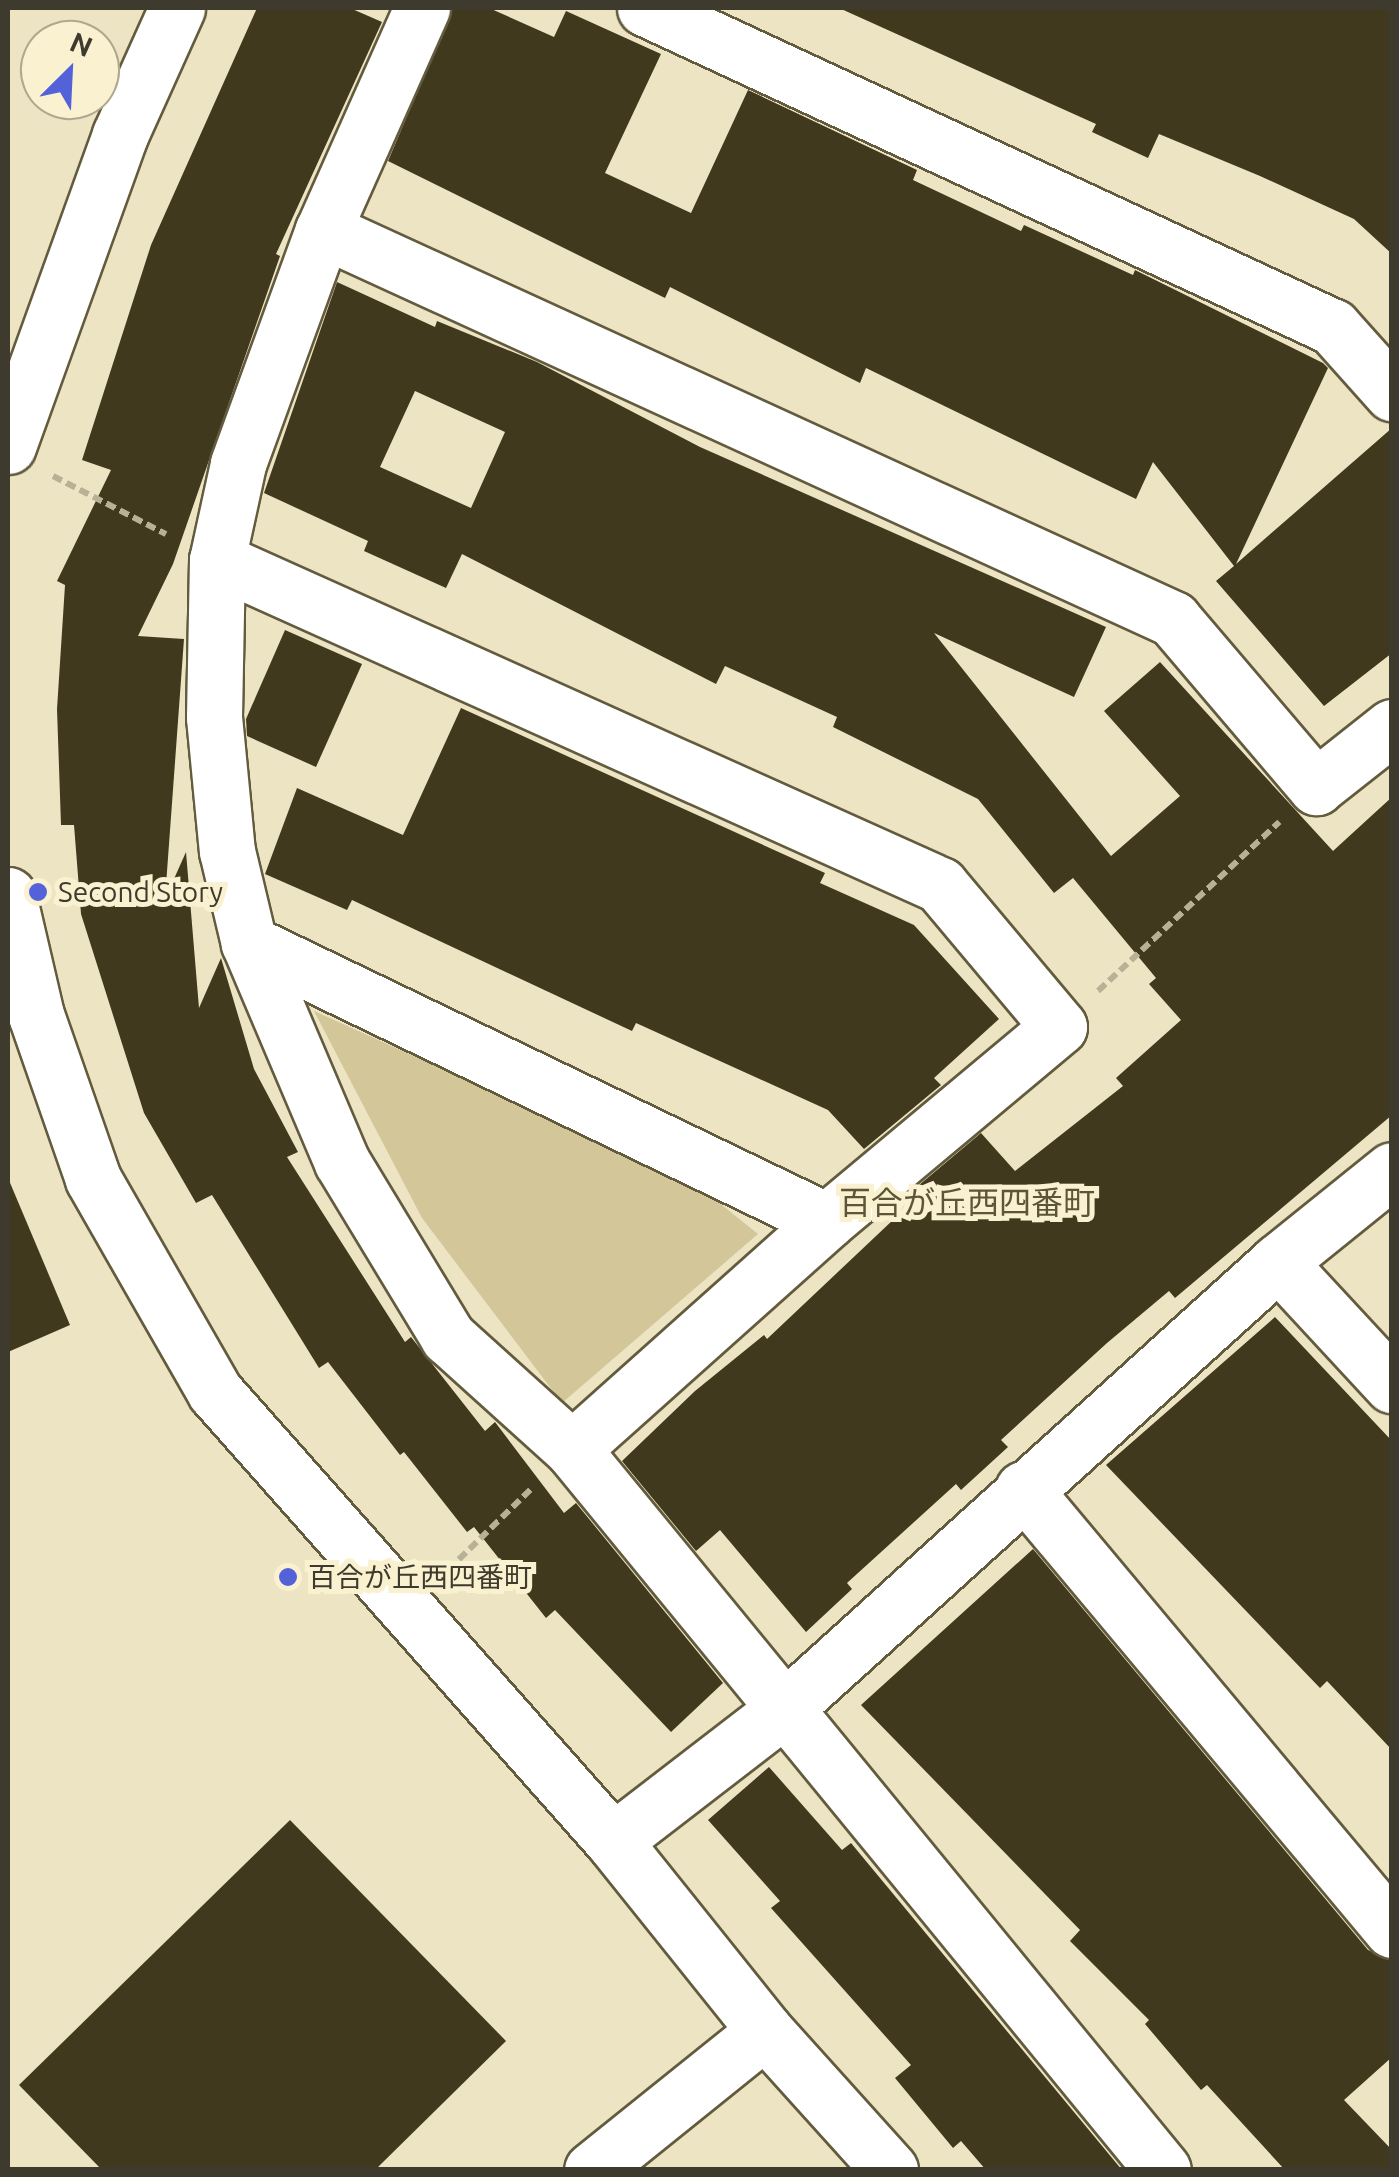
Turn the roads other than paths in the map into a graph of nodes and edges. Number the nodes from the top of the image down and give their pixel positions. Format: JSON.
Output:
{"nodes":[{"id":1,"x":177,"y":8,"type":"edge"},
{"id":2,"x":422,"y":8,"type":"edge"},
{"id":3,"x":646,"y":8,"type":"edge"},
{"id":4,"x":323,"y":230,"type":"junction"},
{"id":5,"x":1392,"y":393,"type":"edge"},
{"id":6,"x":22,"y":457,"type":"edge"},
{"id":7,"x":216,"y":560,"type":"junction"},
{"id":8,"x":1392,"y":727,"type":"edge"},
{"id":9,"x":8,"y":895,"type":"edge"},
{"id":10,"x":250,"y":943,"type":"junction"},
{"id":11,"x":1392,"y":1170,"type":"edge"},
{"id":12,"x":828,"y":1221,"type":"junction"},
{"id":13,"x":1278,"y":1262,"type":"junction"},
{"id":14,"x":1392,"y":1385,"type":"edge"},
{"id":15,"x":572,"y":1449,"type":"junction"},
{"id":16,"x":1023,"y":1489,"type":"junction"},
{"id":17,"x":782,"y":1711,"type":"junction"},
{"id":18,"x":612,"y":1841,"type":"junction"},
{"id":19,"x":1392,"y":1930,"type":"edge"},
{"id":20,"x":765,"y":2031,"type":"junction"},
{"id":21,"x":592,"y":2170,"type":"edge"},
{"id":22,"x":890,"y":2170,"type":"edge"},
{"id":23,"x":1163,"y":2170,"type":"edge"}],
"edges":[{"from":1,"to":6,"type":"street"},
{"from":2,"to":4,"type":"street"},
{"from":3,"to":5,"type":"street"},
{"from":4,"to":7,"type":"street"},
{"from":4,"to":8,"type":"street"},
{"from":7,"to":10,"type":"street"},
{"from":7,"to":12,"type":"street"},
{"from":9,"to":18,"type":"street"},
{"from":10,"to":12,"type":"street"},
{"from":10,"to":15,"type":"street"},
{"from":11,"to":13,"type":"street"},
{"from":12,"to":15,"type":"street"},
{"from":13,"to":14,"type":"street"},
{"from":13,"to":16,"type":"street"},
{"from":15,"to":17,"type":"street"},
{"from":16,"to":17,"type":"street"},
{"from":16,"to":19,"type":"street"},
{"from":17,"to":18,"type":"street"},
{"from":17,"to":23,"type":"street"},
{"from":18,"to":20,"type":"street"},
{"from":20,"to":21,"type":"street"},
{"from":20,"to":22,"type":"street"}]}
